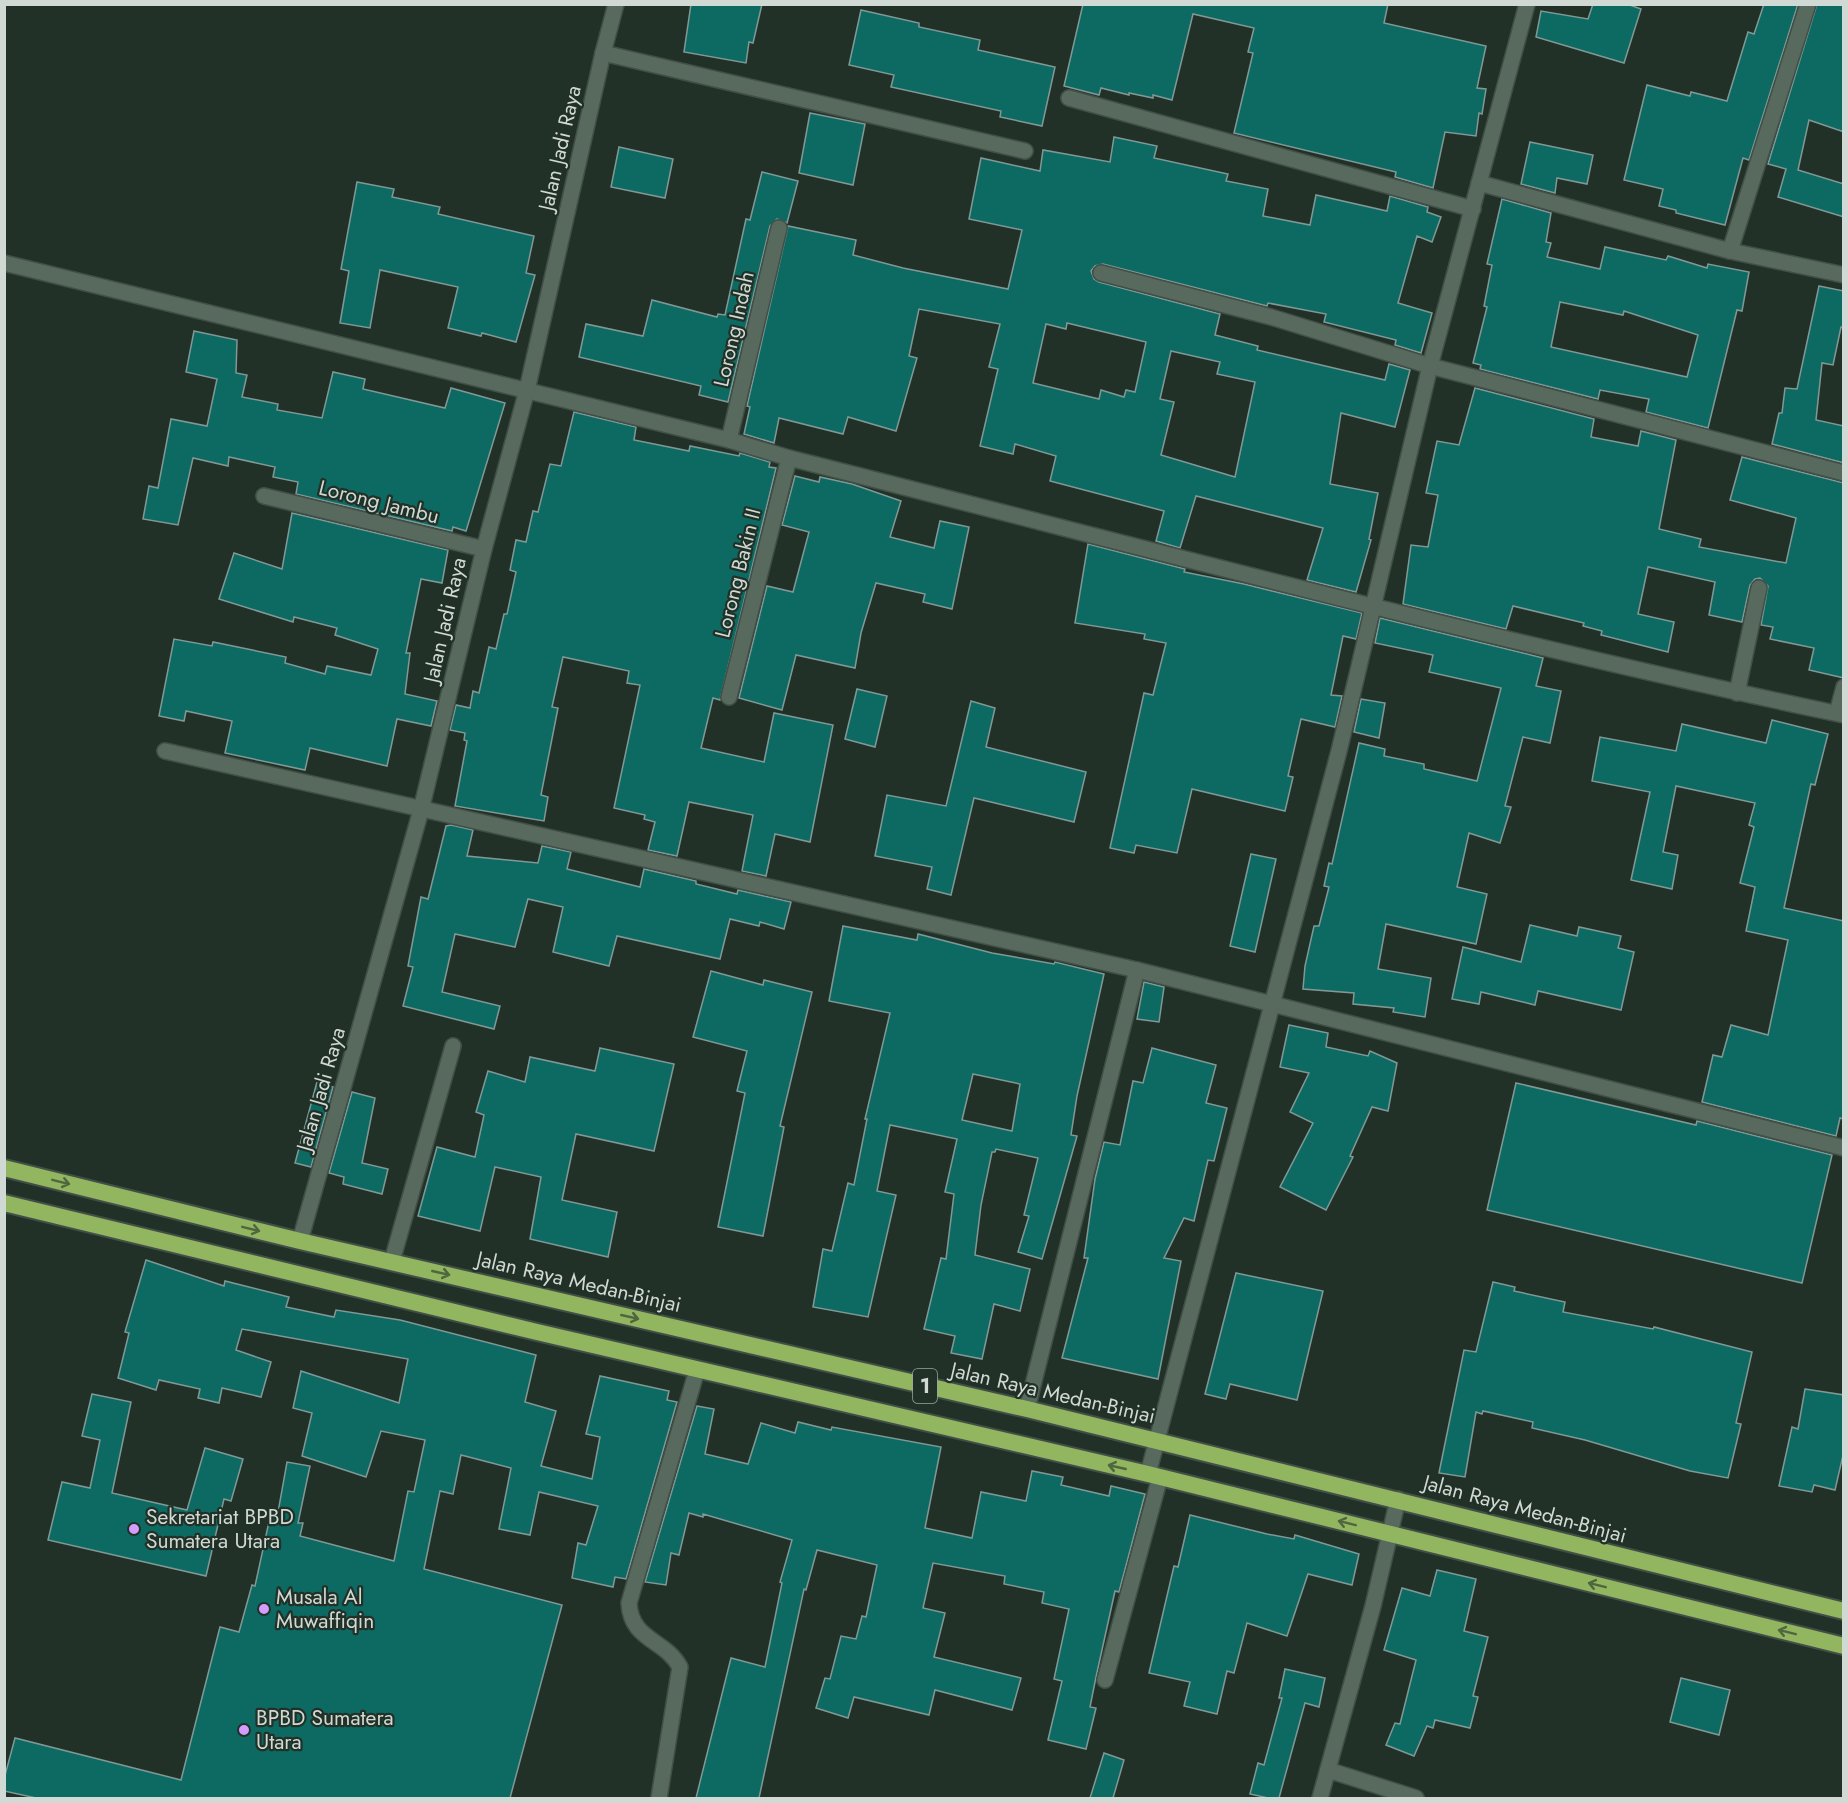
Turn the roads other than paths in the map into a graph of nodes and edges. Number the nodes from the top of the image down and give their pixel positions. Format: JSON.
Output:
{"nodes":[{"id":1,"x":616,"y":4,"type":"edge"},
{"id":2,"x":1527,"y":4,"type":"edge"},
{"id":3,"x":1808,"y":4,"type":"edge"},
{"id":4,"x":603,"y":53,"type":"junction"},
{"id":5,"x":1069,"y":98,"type":"dead end"},
{"id":6,"x":1025,"y":152,"type":"dead end"},
{"id":7,"x":1479,"y":183,"type":"junction"},
{"id":8,"x":1473,"y":209,"type":"junction"},
{"id":9,"x":779,"y":228,"type":"dead end"},
{"id":10,"x":1730,"y":251,"type":"junction"},
{"id":11,"x":4,"y":263,"type":"edge"},
{"id":12,"x":1101,"y":273,"type":"dead end"},
{"id":13,"x":1844,"y":275,"type":"edge"},
{"id":14,"x":1430,"y":366,"type":"junction"},
{"id":15,"x":527,"y":390,"type":"junction"},
{"id":16,"x":729,"y":440,"type":"junction"},
{"id":17,"x":789,"y":458,"type":"junction"},
{"id":18,"x":1844,"y":473,"type":"edge"},
{"id":19,"x":264,"y":496,"type":"dead end"},
{"id":20,"x":484,"y":549,"type":"junction"},
{"id":21,"x":1759,"y":588,"type":"dead end"},
{"id":22,"x":1374,"y":605,"type":"junction"},
{"id":23,"x":1844,"y":687,"type":"edge"},
{"id":24,"x":1737,"y":693,"type":"junction"},
{"id":25,"x":729,"y":698,"type":"dead end"},
{"id":26,"x":1840,"y":714,"type":"edge"},
{"id":27,"x":165,"y":751,"type":"dead end"},
{"id":28,"x":421,"y":810,"type":"junction"},
{"id":29,"x":1137,"y":970,"type":"junction"},
{"id":30,"x":1271,"y":1004,"type":"junction"},
{"id":31,"x":453,"y":1046,"type":"dead end"},
{"id":32,"x":1844,"y":1148,"type":"edge"},
{"id":33,"x":4,"y":1168,"type":"edge"},
{"id":34,"x":4,"y":1203,"type":"edge"},
{"id":35,"x":300,"y":1241,"type":"junction"},
{"id":36,"x":392,"y":1261,"type":"junction"},
{"id":37,"x":697,"y":1370,"type":"junction"},
{"id":38,"x":1027,"y":1409,"type":"junction"},
{"id":39,"x":1156,"y":1441,"type":"junction"},
{"id":40,"x":1154,"y":1475,"type":"junction"},
{"id":41,"x":1398,"y":1499,"type":"junction"},
{"id":42,"x":1390,"y":1533,"type":"junction"},
{"id":43,"x":1844,"y":1611,"type":"edge"},
{"id":44,"x":1844,"y":1646,"type":"edge"},
{"id":45,"x":1105,"y":1680,"type":"dead end"},
{"id":46,"x":1328,"y":1770,"type":"junction"},
{"id":47,"x":659,"y":1798,"type":"edge"},
{"id":48,"x":1320,"y":1798,"type":"edge"},
{"id":49,"x":1416,"y":1798,"type":"edge"}],
"edges":[{"from":1,"to":4,"type":"street","name":"Jalan Jadi Raya"},
{"from":2,"to":7,"type":"street"},
{"from":3,"to":10,"type":"street"},
{"from":4,"to":6,"type":"street"},
{"from":4,"to":15,"type":"street","name":"Jalan Jadi Raya"},
{"from":5,"to":8,"type":"street"},
{"from":7,"to":8,"type":"street"},
{"from":7,"to":10,"type":"street"},
{"from":8,"to":14,"type":"street"},
{"from":9,"to":16,"type":"street","name":"Lorong Indah"},
{"from":10,"to":13,"type":"street"},
{"from":11,"to":15,"type":"street"},
{"from":12,"to":14,"type":"street"},
{"from":14,"to":18,"type":"street"},
{"from":14,"to":22,"type":"street"},
{"from":15,"to":16,"type":"street"},
{"from":15,"to":20,"type":"street","name":"Jalan Jadi Raya"},
{"from":16,"to":17,"type":"street"},
{"from":17,"to":22,"type":"street"},
{"from":17,"to":25,"type":"street","name":"Lorong Bakin II"},
{"from":19,"to":20,"type":"street","name":"Lorong Jambu"},
{"from":20,"to":28,"type":"street","name":"Jalan Jadi Raya"},
{"from":21,"to":24,"type":"street"},
{"from":22,"to":24,"type":"street"},
{"from":22,"to":30,"type":"street"},
{"from":23,"to":26,"type":"street"},
{"from":24,"to":26,"type":"street"},
{"from":27,"to":28,"type":"street"},
{"from":28,"to":29,"type":"street"},
{"from":28,"to":35,"type":"street","name":"Jalan Jadi Raya"},
{"from":29,"to":30,"type":"street"},
{"from":29,"to":38,"type":"street"},
{"from":30,"to":32,"type":"street"},
{"from":30,"to":39,"type":"street"},
{"from":31,"to":36,"type":"street"},
{"from":33,"to":35,"type":"highway","name":"Jalan Raya Medan-Binjai","number":"1","one_way":true},
{"from":34,"to":37,"type":"highway","number":"1"},
{"from":35,"to":36,"type":"highway","name":"Jalan Raya Medan-Binjai","number":"1"},
{"from":36,"to":38,"type":"highway","name":"Jalan Raya Medan-Binjai","number":"1","one_way":true},
{"from":40,"to":37,"type":"highway","number":"1","one_way":true},
{"from":37,"to":47,"type":"street"},
{"from":38,"to":39,"type":"highway","name":"Jalan Raya Medan-Binjai","number":"1"},
{"from":39,"to":40,"type":"street"},
{"from":39,"to":41,"type":"highway","name":"Jalan Raya Medan-Binjai","number":"1"},
{"from":42,"to":40,"type":"highway","number":"1","one_way":true},
{"from":40,"to":45,"type":"street"},
{"from":41,"to":42,"type":"street"},
{"from":41,"to":43,"type":"highway","name":"Jalan Raya Medan-Binjai","number":"1"},
{"from":44,"to":42,"type":"highway","number":"1","one_way":true},
{"from":42,"to":46,"type":"street"},
{"from":46,"to":48,"type":"street"},
{"from":46,"to":49,"type":"street"}]}
